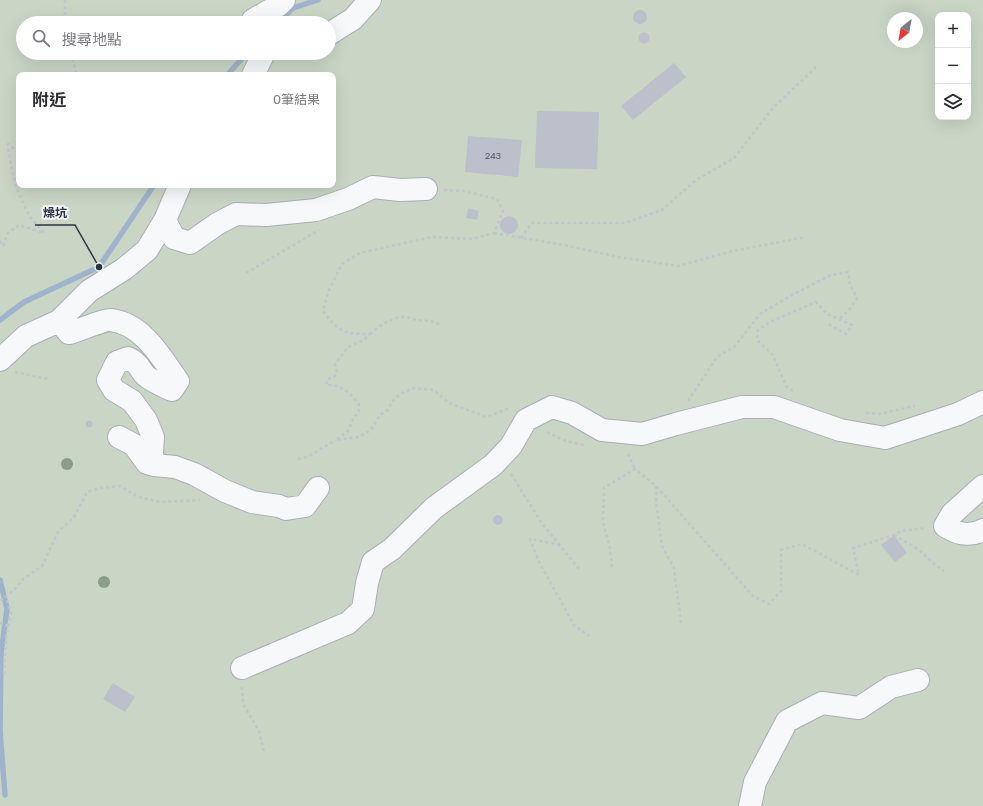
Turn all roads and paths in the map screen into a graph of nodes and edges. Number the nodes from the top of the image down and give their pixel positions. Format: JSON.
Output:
{"nodes":[{"id":1,"x":65,"y":0,"type":"edge"},
{"id":2,"x":284,"y":0,"type":"edge"},
{"id":3,"x":370,"y":0,"type":"edge"},
{"id":4,"x":255,"y":14,"type":"edge"},
{"id":5,"x":65,"y":16,"type":"edge"},
{"id":6,"x":336,"y":30,"type":"edge"},
{"id":7,"x":73,"y":60,"type":"edge"},
{"id":8,"x":260,"y":60,"type":"edge"},
{"id":9,"x":818,"y":65,"type":"dead end"},
{"id":10,"x":76,"y":72,"type":"edge"},
{"id":11,"x":254,"y":72,"type":"edge"},
{"id":12,"x":16,"y":151,"type":"edge"},
{"id":13,"x":16,"y":185,"type":"edge"},
{"id":14,"x":17,"y":188,"type":"edge"},
{"id":15,"x":179,"y":188,"type":"edge"},
{"id":16,"x":426,"y":189,"type":"joint"},
{"id":17,"x":165,"y":220,"type":"junction"},
{"id":18,"x":321,"y":228,"type":"dead end"},
{"id":19,"x":494,"y":233,"type":"junction"},
{"id":20,"x":806,"y":237,"type":"dead end"},
{"id":21,"x":521,"y":238,"type":"junction"},
{"id":22,"x":0,"y":241,"type":"edge"},
{"id":23,"x":246,"y":273,"type":"dead end"},
{"id":24,"x":839,"y":319,"type":"junction"},
{"id":25,"x":59,"y":321,"type":"junction"},
{"id":26,"x":828,"y":324,"type":"dead end"},
{"id":27,"x":440,"y":325,"type":"dead end"},
{"id":28,"x":370,"y":334,"type":"junction"},
{"id":29,"x":4,"y":365,"type":"edge"},
{"id":30,"x":48,"y":379,"type":"dead end"},
{"id":31,"x":796,"y":394,"type":"dead end"},
{"id":32,"x":983,"y":402,"type":"edge"},
{"id":33,"x":920,"y":405,"type":"dead end"},
{"id":34,"x":860,"y":412,"type":"dead end"},
{"id":35,"x":526,"y":420,"type":"junction"},
{"id":36,"x":676,"y":424,"type":"junction"},
{"id":37,"x":120,"y":437,"type":"dead end"},
{"id":38,"x":336,"y":440,"type":"junction"},
{"id":39,"x":500,"y":457,"type":"junction"},
{"id":40,"x":298,"y":459,"type":"dead end"},
{"id":41,"x":154,"y":464,"type":"junction"},
{"id":42,"x":656,"y":486,"type":"junction"},
{"id":43,"x":983,"y":486,"type":"edge"},
{"id":44,"x":318,"y":488,"type":"dead end"},
{"id":45,"x":204,"y":499,"type":"dead end"},
{"id":46,"x":945,"y":526,"type":"junction"},
{"id":47,"x":983,"y":530,"type":"edge"},
{"id":48,"x":894,"y":535,"type":"junction"},
{"id":49,"x":560,"y":545,"type":"junction"},
{"id":50,"x":612,"y":567,"type":"dead end"},
{"id":51,"x":579,"y":569,"type":"dead end"},
{"id":52,"x":944,"y":571,"type":"dead end"},
{"id":53,"x":6,"y":596,"type":"junction"},
{"id":54,"x":1,"y":600,"type":"edge"},
{"id":55,"x":0,"y":623,"type":"edge"},
{"id":56,"x":681,"y":623,"type":"dead end"},
{"id":57,"x":8,"y":625,"type":"junction"},
{"id":58,"x":589,"y":636,"type":"dead end"},
{"id":59,"x":242,"y":668,"type":"joint"},
{"id":60,"x":4,"y":674,"type":"dead end"},
{"id":61,"x":918,"y":680,"type":"dead end"},
{"id":62,"x":264,"y":752,"type":"dead end"},
{"id":63,"x":750,"y":806,"type":"edge"}],
"edges":[{"from":1,"to":5,"type":"path"},
{"from":2,"to":4,"type":"street"},
{"from":3,"to":6,"type":"street"},
{"from":7,"to":10,"type":"path"},
{"from":8,"to":11,"type":"street"},
{"from":9,"to":21,"type":"path"},
{"from":12,"to":13,"type":"path"},
{"from":14,"to":22,"type":"path"},
{"from":15,"to":17,"type":"street"},
{"from":16,"to":17,"type":"street"},
{"from":16,"to":19,"type":"path"},
{"from":17,"to":25,"type":"street"},
{"from":18,"to":23,"type":"path"},
{"from":19,"to":21,"type":"path"},
{"from":19,"to":28,"type":"path"},
{"from":20,"to":21,"type":"path"},
{"from":24,"to":26,"type":"path"},
{"from":24,"to":31,"type":"path"},
{"from":24,"to":36,"type":"path"},
{"from":25,"to":29,"type":"street"},
{"from":25,"to":41,"type":"street"},
{"from":27,"to":28,"type":"path"},
{"from":28,"to":38,"type":"path"},
{"from":29,"to":30,"type":"path"},
{"from":32,"to":36,"type":"street"},
{"from":33,"to":34,"type":"path"},
{"from":35,"to":36,"type":"street"},
{"from":35,"to":38,"type":"path"},
{"from":35,"to":39,"type":"street"},
{"from":37,"to":41,"type":"street"},
{"from":38,"to":40,"type":"path"},
{"from":39,"to":49,"type":"path"},
{"from":39,"to":59,"type":"street"},
{"from":41,"to":44,"type":"street"},
{"from":42,"to":48,"type":"path"},
{"from":42,"to":50,"type":"path"},
{"from":42,"to":56,"type":"path"},
{"from":43,"to":46,"type":"street"},
{"from":45,"to":53,"type":"path"},
{"from":46,"to":47,"type":"street"},
{"from":46,"to":48,"type":"path"},
{"from":48,"to":52,"type":"path"},
{"from":49,"to":51,"type":"path"},
{"from":49,"to":58,"type":"path"},
{"from":53,"to":54,"type":"path"},
{"from":53,"to":57,"type":"path"},
{"from":55,"to":57,"type":"path"},
{"from":57,"to":60,"type":"path"},
{"from":59,"to":62,"type":"path"},
{"from":61,"to":63,"type":"street"}]}
